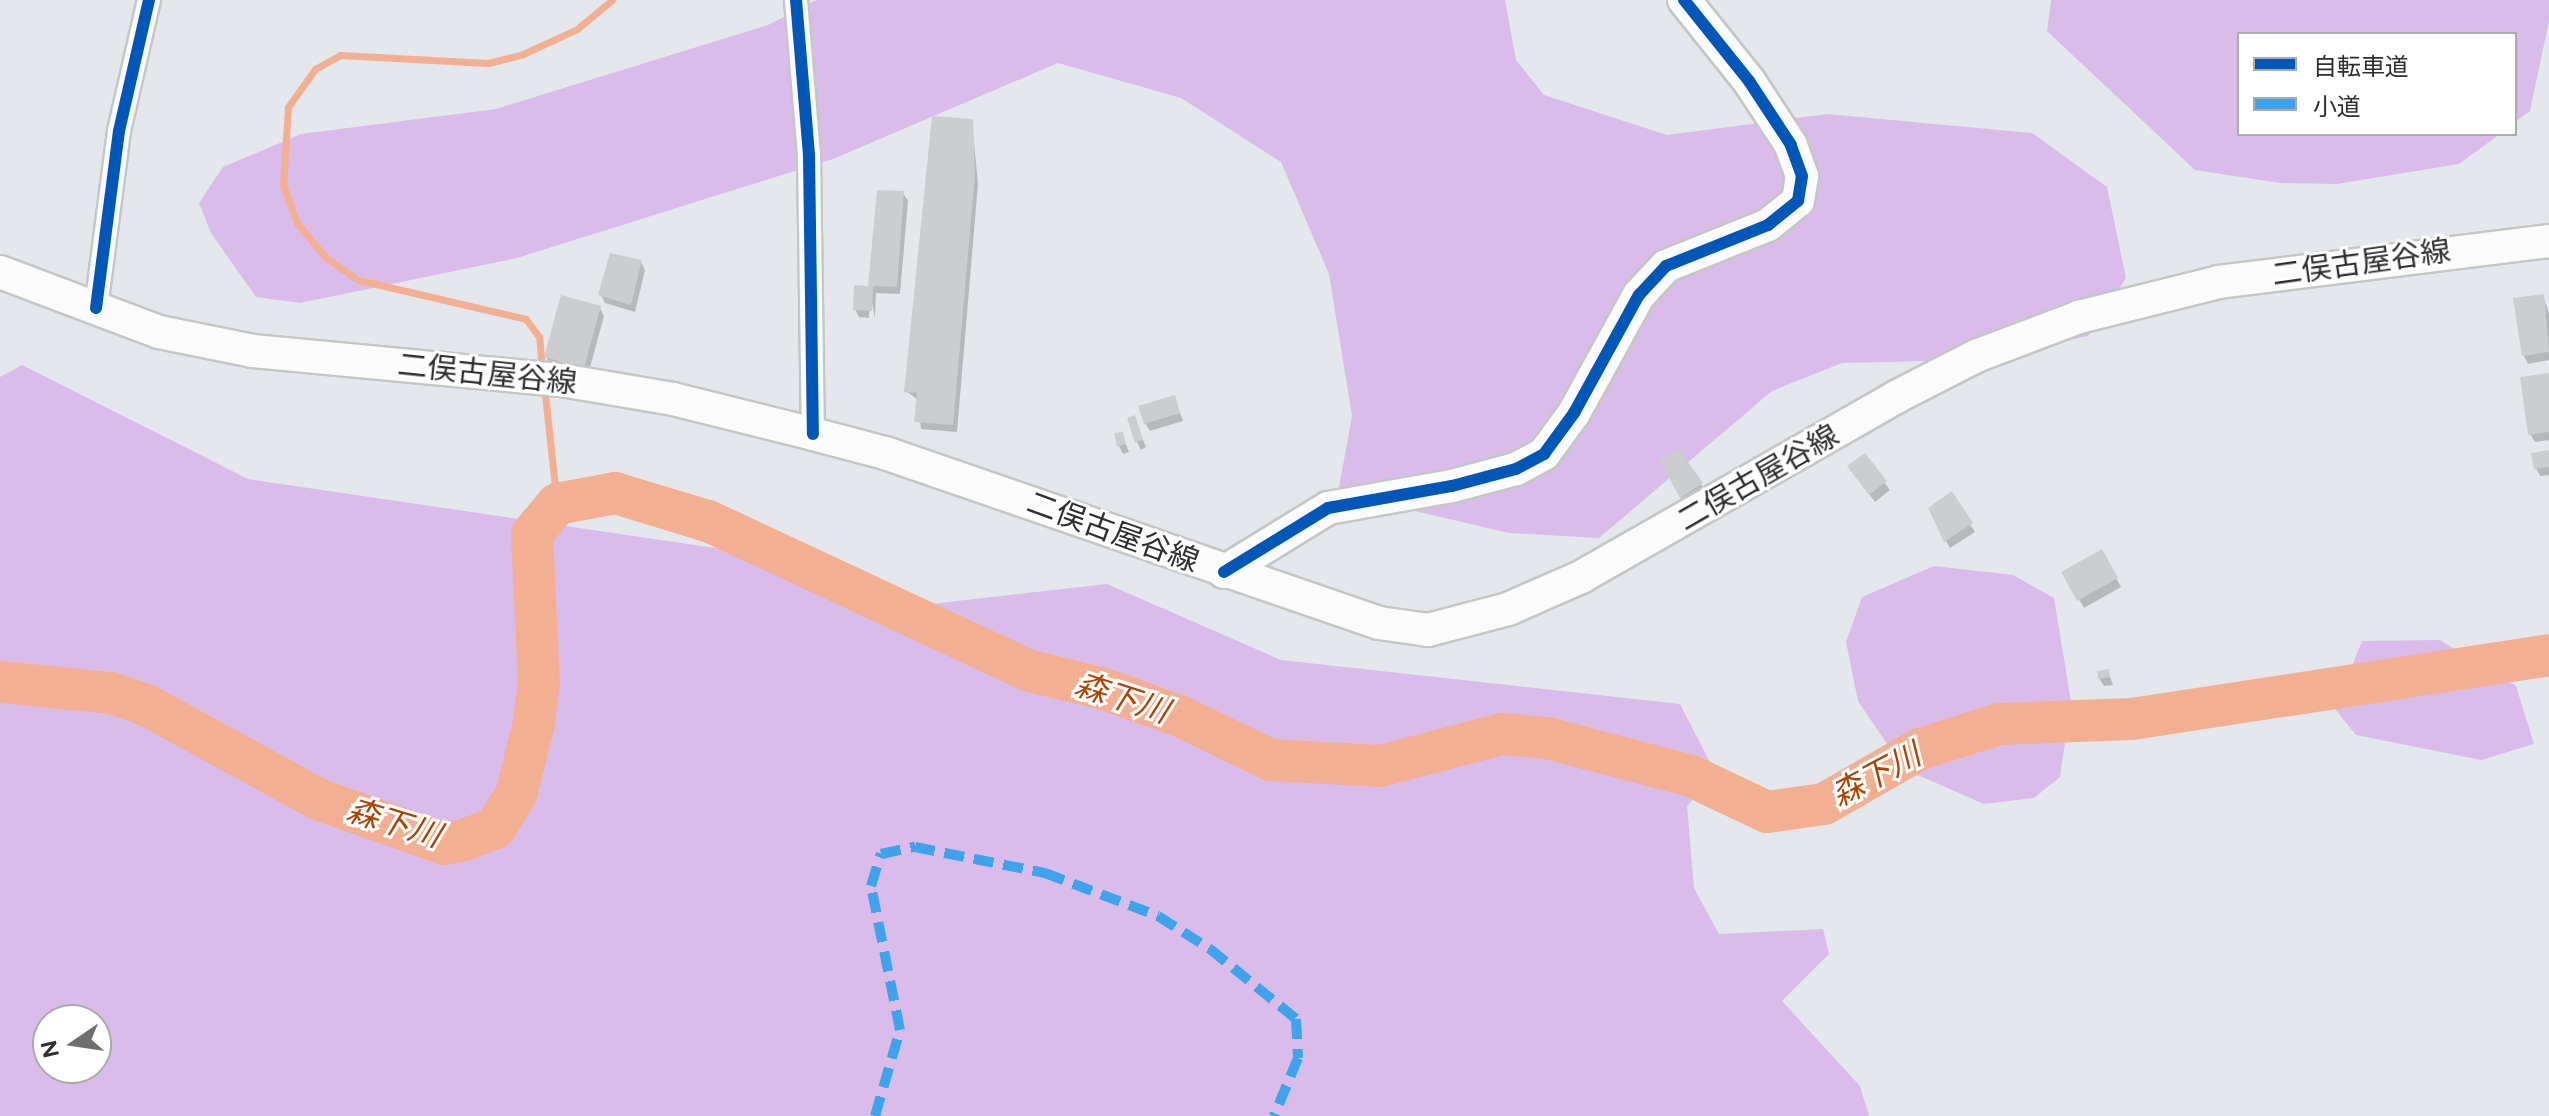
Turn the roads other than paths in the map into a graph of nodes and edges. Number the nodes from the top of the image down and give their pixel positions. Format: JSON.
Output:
{"nodes":[{"id":1,"x":149,"y":0,"type":"edge"},
{"id":2,"x":796,"y":0,"type":"edge"},
{"id":3,"x":1684,"y":0,"type":"edge"},
{"id":4,"x":2549,"y":241,"type":"edge"},
{"id":5,"x":0,"y":272,"type":"edge"},
{"id":6,"x":96,"y":308,"type":"junction"},
{"id":7,"x":813,"y":434,"type":"junction"},
{"id":8,"x":1224,"y":572,"type":"junction"}],
"edges":[{"from":1,"to":6,"type":"street"},
{"from":2,"to":7,"type":"street"},
{"from":3,"to":8,"type":"main road"},
{"from":4,"to":8,"type":"main road","name":"二俣古屋谷線"},
{"from":5,"to":6,"type":"main road","name":"二俣古屋谷線"},
{"from":6,"to":7,"type":"main road","name":"二俣古屋谷線"},
{"from":7,"to":8,"type":"main road","name":"二俣古屋谷線"}]}
